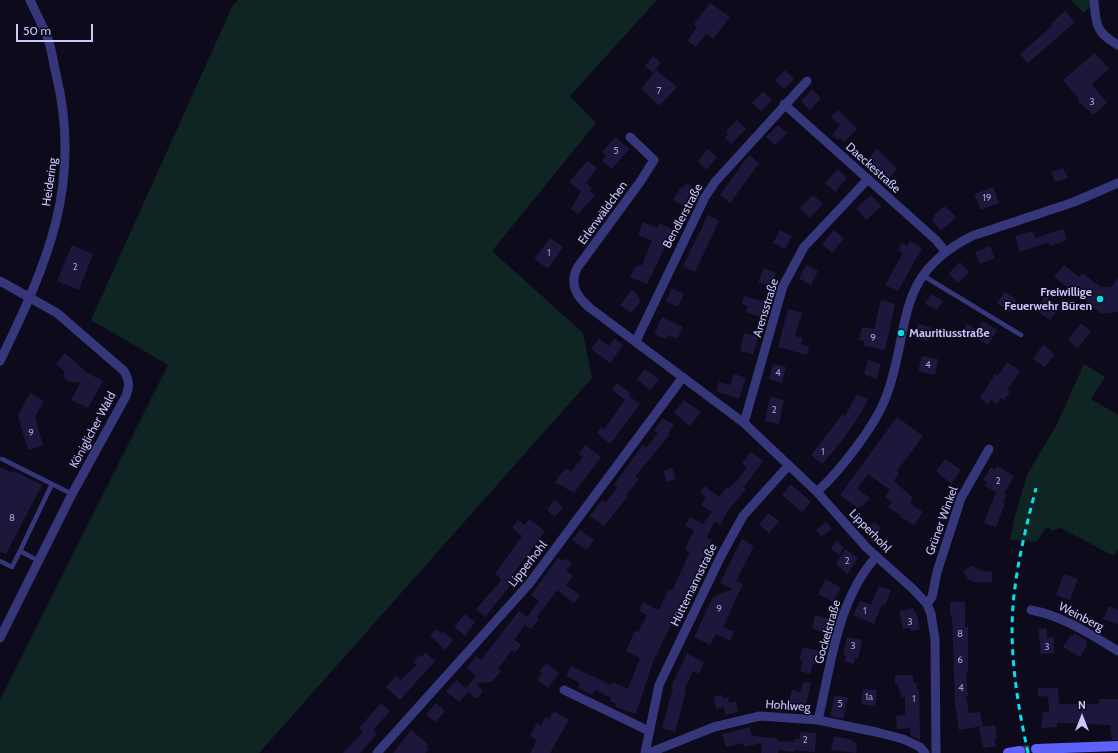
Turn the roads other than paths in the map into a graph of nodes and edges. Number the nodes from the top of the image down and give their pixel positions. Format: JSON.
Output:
{"nodes":[{"id":1,"x":30,"y":0,"type":"edge"},
{"id":2,"x":1094,"y":1,"type":"edge"},
{"id":3,"x":1118,"y":45,"type":"edge"},
{"id":4,"x":806,"y":81,"type":"dead end"},
{"id":5,"x":784,"y":104,"type":"junction"},
{"id":6,"x":630,"y":137,"type":"dead end"},
{"id":7,"x":868,"y":179,"type":"junction"},
{"id":8,"x":1118,"y":183,"type":"edge"},
{"id":9,"x":945,"y":251,"type":"junction"},
{"id":10,"x":922,"y":275,"type":"junction"},
{"id":11,"x":0,"y":281,"type":"edge"},
{"id":12,"x":30,"y":299,"type":"junction"},
{"id":13,"x":590,"y":308,"type":"joint"},
{"id":14,"x":1021,"y":335,"type":"dead end"},
{"id":15,"x":636,"y":341,"type":"junction"},
{"id":16,"x":0,"y":361,"type":"edge"},
{"id":17,"x":683,"y":377,"type":"junction"},
{"id":18,"x":744,"y":423,"type":"junction"},
{"id":19,"x":989,"y":449,"type":"dead end"},
{"id":20,"x":2,"y":459,"type":"dead end"},
{"id":21,"x":789,"y":465,"type":"junction"},
{"id":22,"x":52,"y":484,"type":"junction"},
{"id":23,"x":817,"y":492,"type":"junction"},
{"id":24,"x":72,"y":494,"type":"junction"},
{"id":25,"x":20,"y":551,"type":"junction"},
{"id":26,"x":876,"y":557,"type":"junction"},
{"id":27,"x":0,"y":561,"type":"edge"},
{"id":28,"x":39,"y":561,"type":"junction"},
{"id":29,"x":926,"y":604,"type":"junction"},
{"id":30,"x":1031,"y":610,"type":"dead end"},
{"id":31,"x":0,"y":638,"type":"edge"},
{"id":32,"x":1118,"y":651,"type":"edge"},
{"id":33,"x":564,"y":690,"type":"dead end"},
{"id":34,"x":818,"y":720,"type":"junction"},
{"id":35,"x":650,"y":731,"type":"junction"},
{"id":36,"x":1118,"y":746,"type":"edge"},
{"id":37,"x":1036,"y":749,"type":"dead end"},
{"id":38,"x":1020,"y":751,"type":"dead end"},
{"id":39,"x":377,"y":753,"type":"edge"},
{"id":40,"x":645,"y":753,"type":"edge"},
{"id":41,"x":649,"y":753,"type":"edge"},
{"id":42,"x":925,"y":753,"type":"edge"},
{"id":43,"x":936,"y":753,"type":"edge"},
{"id":44,"x":1008,"y":753,"type":"edge"}],
"edges":[{"from":1,"to":12,"type":"street","name":"Heidering"},
{"from":2,"to":3,"type":"street"},
{"from":4,"to":5,"type":"street","name":"Bendlerstraße"},
{"from":5,"to":7,"type":"street","name":"Daeckestraße"},
{"from":5,"to":15,"type":"street","name":"Bendlerstraße"},
{"from":6,"to":13,"type":"street","name":"Erlenwäldchen"},
{"from":7,"to":9,"type":"street","name":"Daeckestraße"},
{"from":7,"to":18,"type":"street","name":"Arensstraße"},
{"from":8,"to":9,"type":"street"},
{"from":9,"to":10,"type":"street"},
{"from":10,"to":14,"type":"lane"},
{"from":10,"to":23,"type":"street"},
{"from":11,"to":12,"type":"street","name":"Königlicher Wald"},
{"from":12,"to":16,"type":"street","name":"Heidering"},
{"from":12,"to":24,"type":"street","name":"Königlicher Wald"},
{"from":13,"to":15,"type":"street","name":"Lipperhohl"},
{"from":15,"to":17,"type":"street","name":"Lipperhohl"},
{"from":17,"to":18,"type":"street","name":"Lipperhohl"},
{"from":17,"to":39,"type":"street","name":"Lipperhohl"},
{"from":18,"to":21,"type":"street","name":"Lipperhohl"},
{"from":19,"to":29,"type":"street","name":"Grüner Winkel"},
{"from":20,"to":22,"type":"lane"},
{"from":21,"to":23,"type":"street","name":"Lipperhohl"},
{"from":21,"to":35,"type":"street","name":"Hüttemannstraße"},
{"from":22,"to":24,"type":"lane"},
{"from":22,"to":25,"type":"lane"},
{"from":23,"to":26,"type":"street","name":"Lipperhohl"},
{"from":24,"to":28,"type":"street","name":"Königlicher Wald"},
{"from":25,"to":27,"type":"lane"},
{"from":25,"to":28,"type":"lane"},
{"from":26,"to":29,"type":"street","name":"Lipperhohl"},
{"from":26,"to":34,"type":"street","name":"Gockelstraße"},
{"from":28,"to":31,"type":"street","name":"Königlicher Wald"},
{"from":29,"to":43,"type":"street","name":"Lipperhohl"},
{"from":30,"to":32,"type":"street","name":"Weinberg"},
{"from":33,"to":35,"type":"street"},
{"from":34,"to":41,"type":"street","name":"Hohlweg"},
{"from":34,"to":42,"type":"street","name":"Hohlweg"},
{"from":35,"to":40,"type":"street","name":"Hüttemannstraße"},
{"from":36,"to":37,"type":"main road"},
{"from":38,"to":44,"type":"main road"}]}
